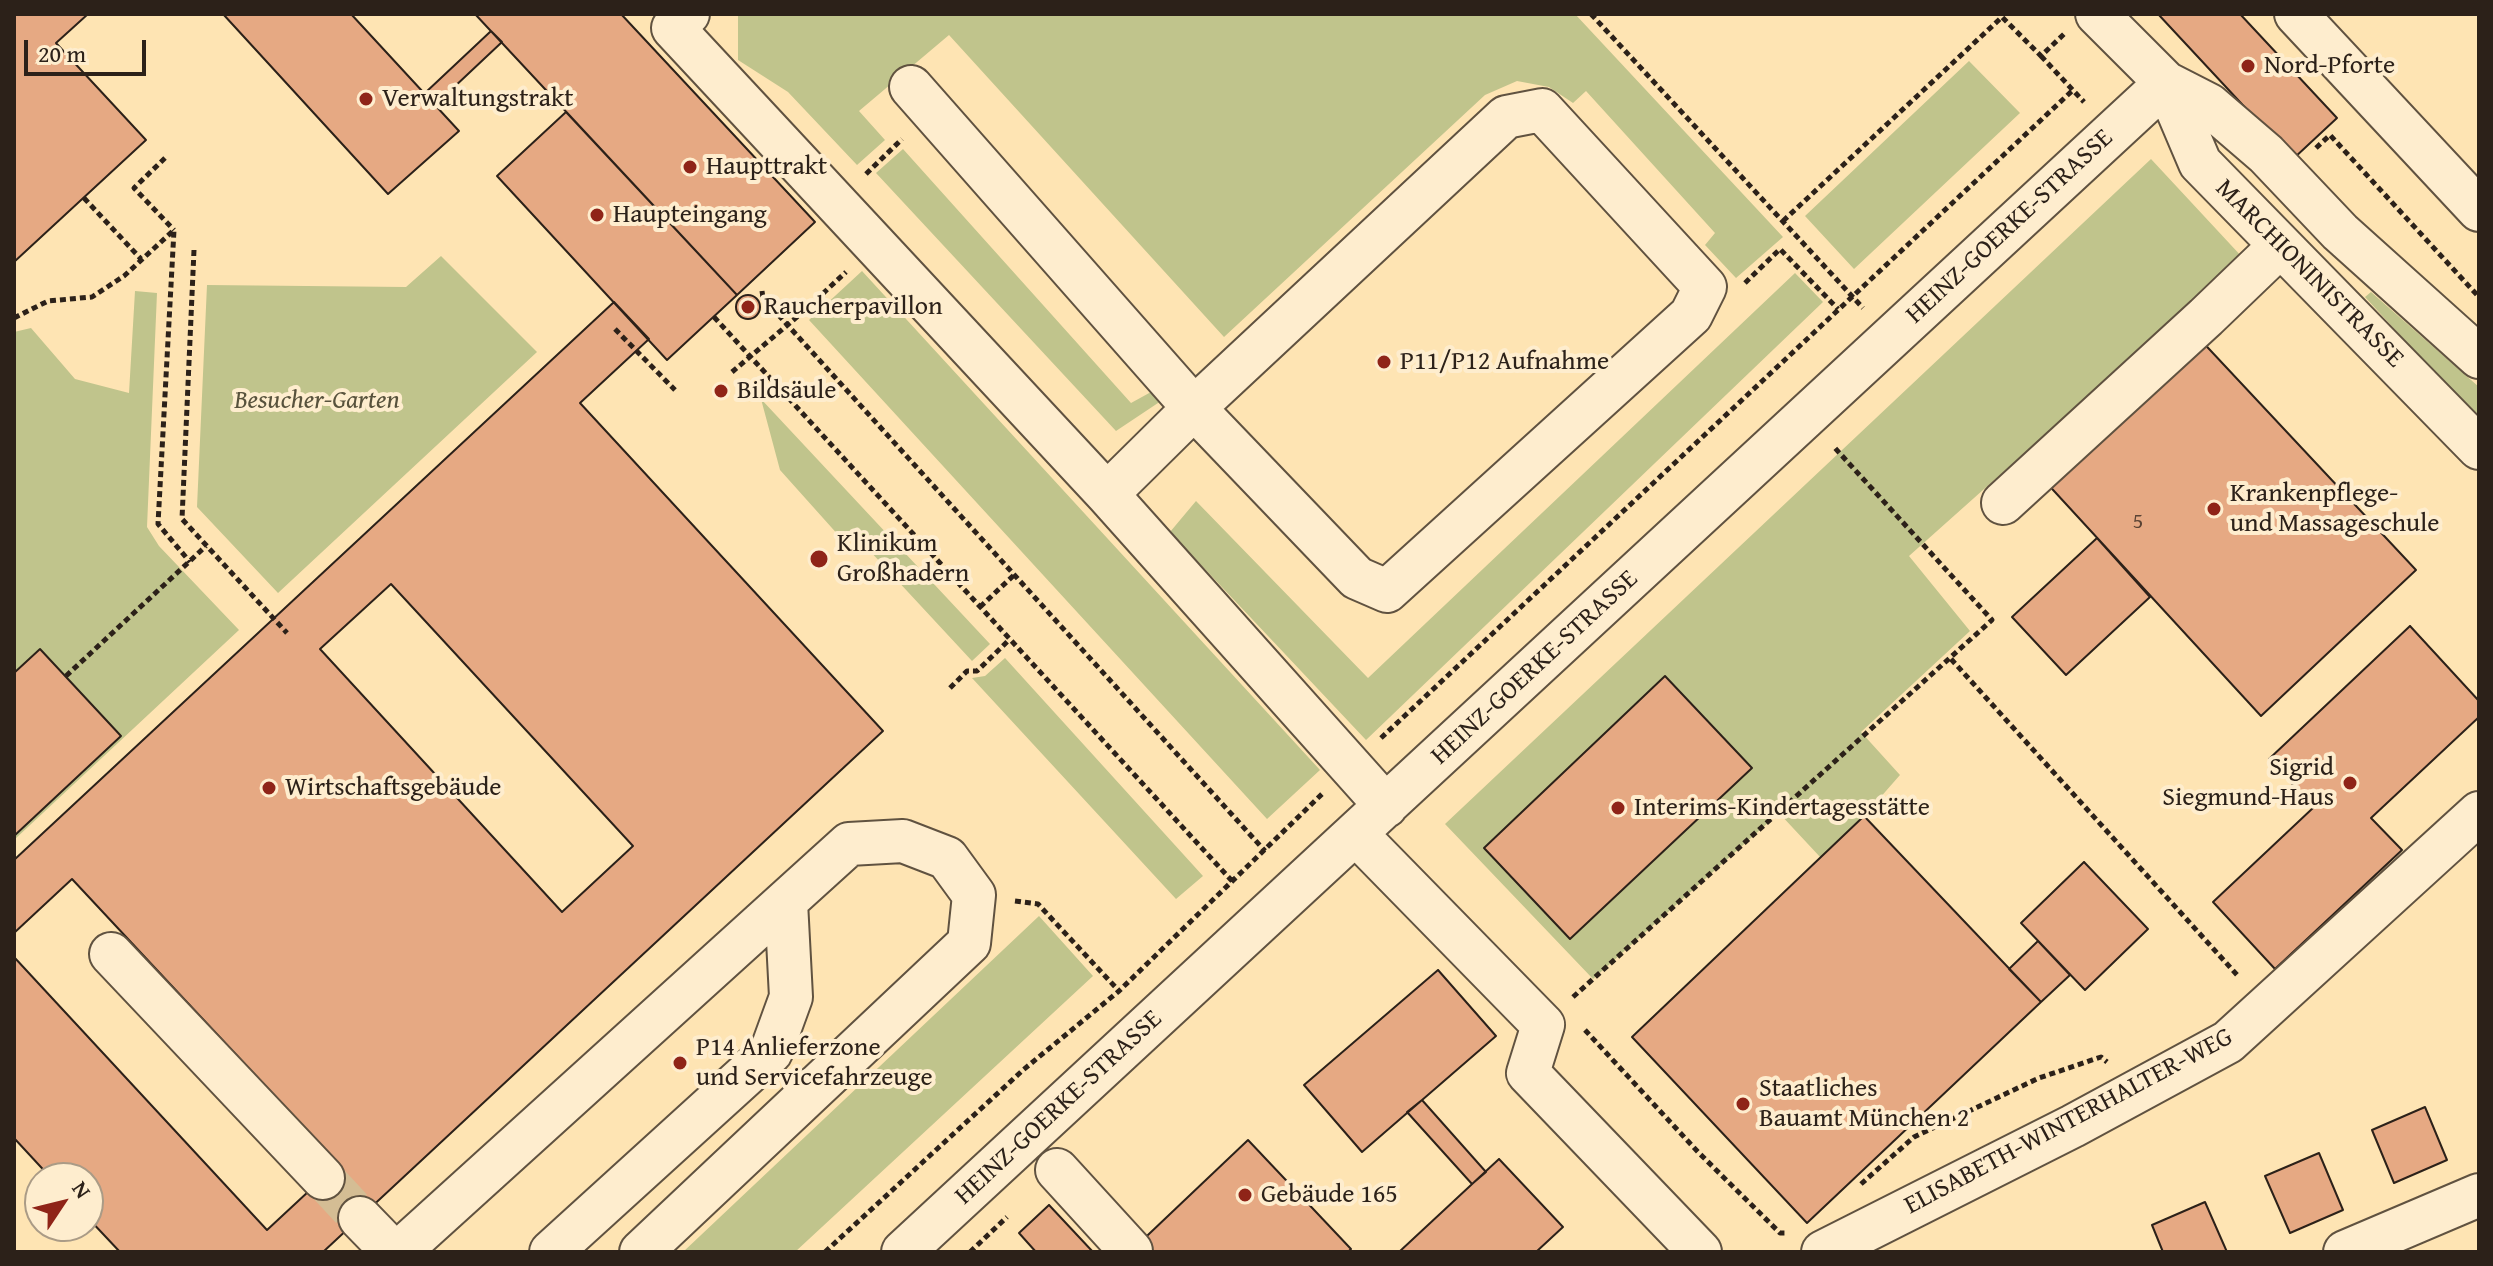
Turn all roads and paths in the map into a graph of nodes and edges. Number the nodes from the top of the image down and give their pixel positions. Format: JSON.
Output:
{"nodes":[{"id":1,"x":688,"y":14,"type":"edge"},
{"id":2,"x":1591,"y":14,"type":"edge"},
{"id":3,"x":2296,"y":14,"type":"edge"},
{"id":4,"x":2085,"y":19,"type":"edge"},
{"id":5,"x":2166,"y":83,"type":"junction"},
{"id":6,"x":2073,"y":90,"type":"dead end"},
{"id":7,"x":922,"y":99,"type":"joint"},
{"id":8,"x":165,"y":158,"type":"dead end"},
{"id":9,"x":84,"y":198,"type":"dead end"},
{"id":10,"x":835,"y":201,"type":"junction"},
{"id":11,"x":2479,"y":210,"type":"edge"},
{"id":12,"x":1783,"y":221,"type":"junction"},
{"id":13,"x":174,"y":230,"type":"junction"},
{"id":14,"x":2280,"y":246,"type":"junction"},
{"id":15,"x":194,"y":250,"type":"dead end"},
{"id":16,"x":141,"y":259,"type":"junction"},
{"id":17,"x":855,"y":263,"type":"dead end"},
{"id":18,"x":1841,"y":284,"type":"dead end"},
{"id":19,"x":1705,"y":287,"type":"junction"},
{"id":20,"x":762,"y":291,"type":"dead end"},
{"id":21,"x":1838,"y":309,"type":"junction"},
{"id":22,"x":714,"y":317,"type":"dead end"},
{"id":23,"x":14,"y":318,"type":"edge"},
{"id":24,"x":788,"y":325,"type":"junction"},
{"id":25,"x":615,"y":329,"type":"dead end"},
{"id":26,"x":751,"y":357,"type":"junction"},
{"id":27,"x":2479,"y":357,"type":"edge"},
{"id":28,"x":732,"y":372,"type":"dead end"},
{"id":29,"x":675,"y":390,"type":"dead end"},
{"id":30,"x":1194,"y":408,"type":"junction"},
{"id":31,"x":1805,"y":417,"type":"junction"},
{"id":32,"x":2479,"y":448,"type":"edge"},
{"id":33,"x":1107,"y":494,"type":"junction"},
{"id":34,"x":2003,"y":503,"type":"dead end"},
{"id":35,"x":206,"y":546,"type":"junction"},
{"id":36,"x":190,"y":562,"type":"junction"},
{"id":37,"x":1014,"y":575,"type":"junction"},
{"id":38,"x":980,"y":607,"type":"junction"},
{"id":39,"x":287,"y":633,"type":"dead end"},
{"id":40,"x":1010,"y":639,"type":"junction"},
{"id":41,"x":1951,"y":659,"type":"junction"},
{"id":42,"x":66,"y":676,"type":"dead end"},
{"id":43,"x":950,"y":688,"type":"dead end"},
{"id":44,"x":1350,"y":767,"type":"junction"},
{"id":45,"x":1386,"y":806,"type":"junction"},
{"id":46,"x":2479,"y":813,"type":"edge"},
{"id":47,"x":1356,"y":834,"type":"junction"},
{"id":48,"x":1264,"y":850,"type":"junction"},
{"id":49,"x":1232,"y":880,"type":"junction"},
{"id":50,"x":1298,"y":887,"type":"junction"},
{"id":51,"x":974,"y":895,"type":"junction"},
{"id":52,"x":786,"y":902,"type":"junction"},
{"id":53,"x":1255,"y":928,"type":"junction"},
{"id":54,"x":111,"y":954,"type":"dead end"},
{"id":55,"x":2244,"y":982,"type":"dead end"},
{"id":56,"x":1119,"y":991,"type":"junction"},
{"id":57,"x":1125,"y":998,"type":"dead end"},
{"id":58,"x":1553,"y":1016,"type":"junction"},
{"id":59,"x":2110,"y":1064,"type":"dead end"},
{"id":60,"x":1057,"y":1170,"type":"dead end"},
{"id":61,"x":323,"y":1178,"type":"tunnel mouth"},
{"id":62,"x":1860,"y":1185,"type":"dead end"},
{"id":63,"x":2479,"y":1195,"type":"edge"},
{"id":64,"x":360,"y":1218,"type":"tunnel mouth"},
{"id":65,"x":1807,"y":1243,"type":"edge"},
{"id":66,"x":1131,"y":1251,"type":"edge"},
{"id":67,"x":393,"y":1252,"type":"edge"},
{"id":68,"x":403,"y":1252,"type":"edge"},
{"id":69,"x":551,"y":1252,"type":"edge"},
{"id":70,"x":641,"y":1252,"type":"edge"},
{"id":71,"x":825,"y":1252,"type":"edge"},
{"id":72,"x":903,"y":1252,"type":"edge"},
{"id":73,"x":1700,"y":1252,"type":"edge"},
{"id":74,"x":2345,"y":1252,"type":"edge"}],
"edges":[{"from":1,"to":10,"type":"street"},
{"from":2,"to":12,"type":"path"},
{"from":3,"to":11,"type":"street"},
{"from":4,"to":5,"type":"street","name":"MARCHIONINISTRASSE"},
{"from":4,"to":12,"type":"path"},
{"from":5,"to":14,"type":"street","name":"MARCHIONINISTRASSE"},
{"from":5,"to":27,"type":"street","name":"MARCHIONINISTRASSE"},
{"from":5,"to":31,"type":"street","name":"HEINZ-GOERKE-STRASSE"},
{"from":6,"to":21,"type":"path"},
{"from":7,"to":10,"type":"path"},
{"from":7,"to":30,"type":"street"},
{"from":8,"to":13,"type":"path"},
{"from":9,"to":16,"type":"path"},
{"from":10,"to":33,"type":"street"},
{"from":12,"to":18,"type":"path"},
{"from":13,"to":16,"type":"path"},
{"from":13,"to":36,"type":"path"},
{"from":14,"to":32,"type":"street","name":"MARCHIONINISTRASSE"},
{"from":14,"to":34,"type":"street"},
{"from":15,"to":35,"type":"path"},
{"from":16,"to":23,"type":"path"},
{"from":17,"to":24,"type":"path"},
{"from":19,"to":21,"type":"path"},
{"from":19,"to":30,"type":"street"},
{"from":19,"to":30,"type":"street"},
{"from":20,"to":24,"type":"path"},
{"from":21,"to":44,"type":"path"},
{"from":22,"to":26,"type":"path"},
{"from":24,"to":26,"type":"path"},
{"from":24,"to":37,"type":"path"},
{"from":25,"to":29,"type":"path"},
{"from":26,"to":28,"type":"path"},
{"from":26,"to":38,"type":"path"},
{"from":30,"to":33,"type":"street"},
{"from":31,"to":41,"type":"path"},
{"from":31,"to":45,"type":"street","name":"HEINZ-GOERKE-STRASSE"},
{"from":33,"to":44,"type":"street"},
{"from":35,"to":36,"type":"path"},
{"from":35,"to":39,"type":"path"},
{"from":36,"to":42,"type":"path"},
{"from":37,"to":38,"type":"path"},
{"from":37,"to":48,"type":"path"},
{"from":38,"to":40,"type":"path"},
{"from":40,"to":43,"type":"path"},
{"from":40,"to":49,"type":"path"},
{"from":41,"to":55,"type":"path"},
{"from":41,"to":58,"type":"path"},
{"from":44,"to":45,"type":"street"},
{"from":44,"to":48,"type":"path"},
{"from":45,"to":47,"type":"street","name":"HEINZ-GOERKE-STRASSE"},
{"from":46,"to":65,"type":"street","name":"ELISABETH-WINTERHALTER-WEG"},
{"from":47,"to":50,"type":"street","name":"HEINZ-GOERKE-STRASSE"},
{"from":47,"to":58,"type":"street"},
{"from":48,"to":49,"type":"path"},
{"from":48,"to":50,"type":"path"},
{"from":49,"to":53,"type":"path"},
{"from":49,"to":56,"type":"path"},
{"from":50,"to":53,"type":"street","name":"HEINZ-GOERKE-STRASSE"},
{"from":51,"to":52,"type":"street"},
{"from":51,"to":56,"type":"path"},
{"from":51,"to":70,"type":"street"},
{"from":52,"to":68,"type":"street"},
{"from":52,"to":69,"type":"street"},
{"from":53,"to":72,"type":"street","name":"HEINZ-GOERKE-STRASSE"},
{"from":54,"to":61,"type":"street"},
{"from":56,"to":57,"type":"path"},
{"from":56,"to":71,"type":"path"},
{"from":58,"to":65,"type":"path"},
{"from":58,"to":73,"type":"street"},
{"from":59,"to":62,"type":"path"},
{"from":60,"to":66,"type":"street"},
{"from":63,"to":74,"type":"street"},
{"from":64,"to":67,"type":"street"}]}
